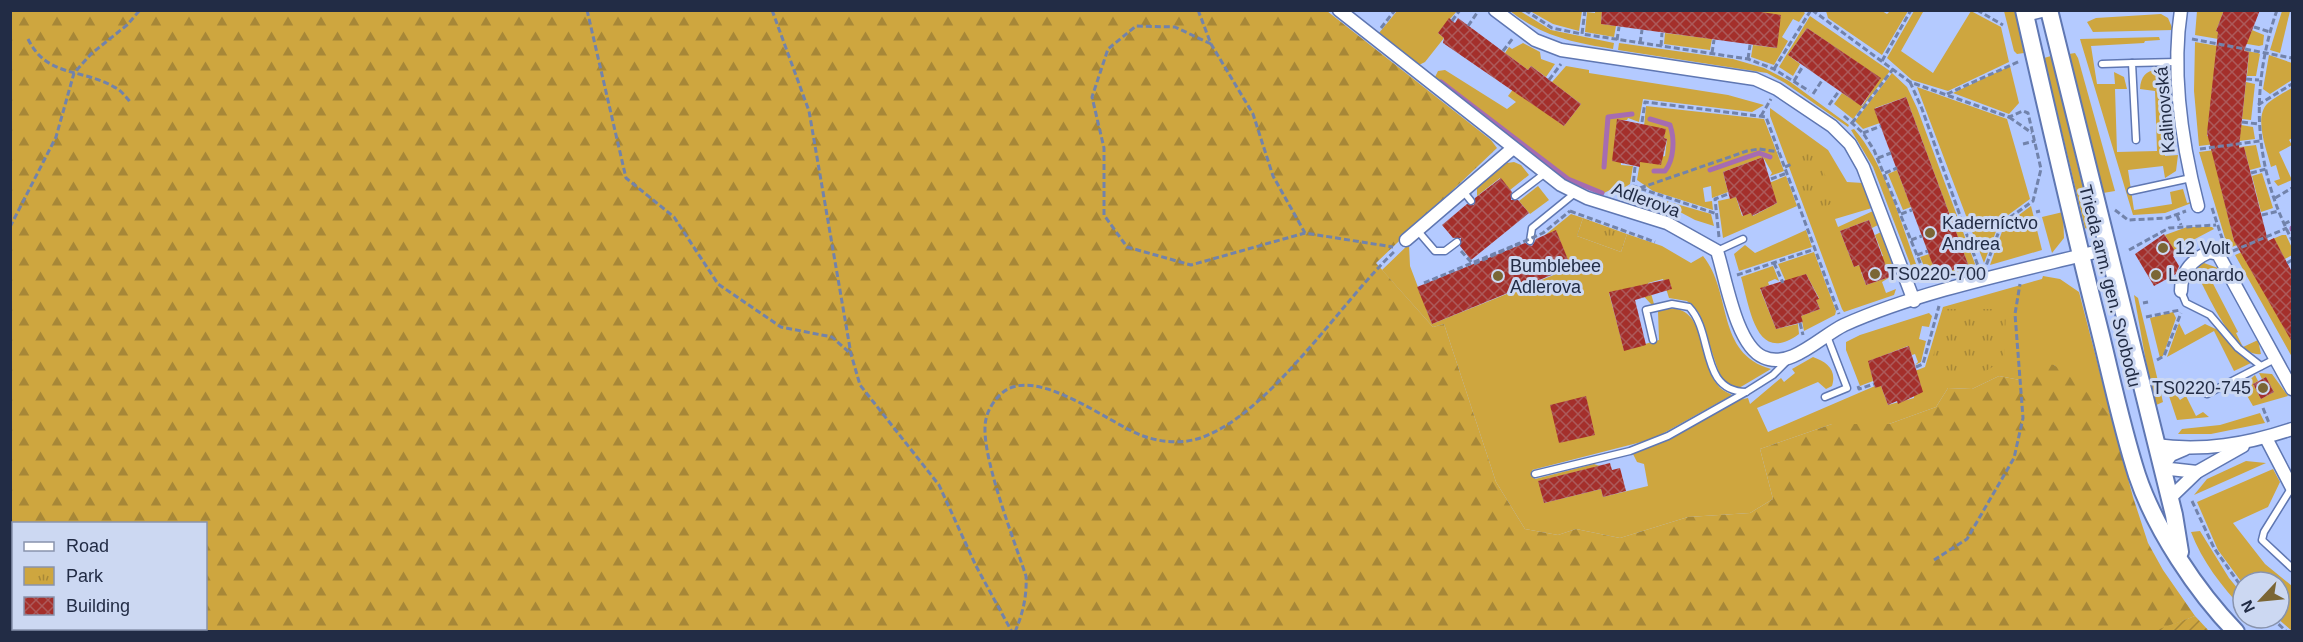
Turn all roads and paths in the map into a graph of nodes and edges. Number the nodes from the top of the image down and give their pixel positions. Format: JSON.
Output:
{"nodes":[{"id":1,"x":140,"y":10,"type":"edge"},
{"id":2,"x":587,"y":10,"type":"edge"},
{"id":3,"x":772,"y":10,"type":"edge"},
{"id":4,"x":1198,"y":10,"type":"edge"},
{"id":5,"x":1339,"y":10,"type":"edge"},
{"id":6,"x":1395,"y":10,"type":"edge"},
{"id":7,"x":1460,"y":10,"type":"edge"},
{"id":8,"x":1479,"y":10,"type":"edge"},
{"id":9,"x":1495,"y":10,"type":"edge"},
{"id":10,"x":1525,"y":10,"type":"edge"},
{"id":11,"x":1811,"y":10,"type":"edge"},
{"id":12,"x":1911,"y":10,"type":"edge"},
{"id":13,"x":1977,"y":10,"type":"edge"},
{"id":14,"x":2048,"y":10,"type":"edge"},
{"id":15,"x":2181,"y":10,"type":"edge"},
{"id":16,"x":2277,"y":10,"type":"edge"},
{"id":17,"x":1820,"y":12,"type":"edge"},
{"id":18,"x":2025,"y":13,"type":"edge"},
{"id":19,"x":1452,"y":21,"type":"dead end"},
{"id":20,"x":2003,"y":25,"type":"dead end"},
{"id":21,"x":1468,"y":26,"type":"dead end"},
{"id":22,"x":1619,"y":27,"type":"dead end"},
{"id":23,"x":2254,"y":27,"type":"dead end"},
{"id":24,"x":2193,"y":28,"type":"dead end"},
{"id":25,"x":1642,"y":30,"type":"dead end"},
{"id":26,"x":2270,"y":32,"type":"junction"},
{"id":27,"x":1662,"y":33,"type":"dead end"},
{"id":28,"x":1582,"y":34,"type":"dead end"},
{"id":29,"x":28,"y":39,"type":"dead end"},
{"id":30,"x":1373,"y":39,"type":"junction"},
{"id":31,"x":2192,"y":39,"type":"junction"},
{"id":32,"x":1617,"y":40,"type":"dead end"},
{"id":33,"x":1714,"y":40,"type":"dead end"},
{"id":34,"x":1510,"y":42,"type":"dead end"},
{"id":35,"x":1640,"y":43,"type":"dead end"},
{"id":36,"x":1211,"y":44,"type":"junction"},
{"id":37,"x":1750,"y":45,"type":"dead end"},
{"id":38,"x":1661,"y":46,"type":"dead end"},
{"id":39,"x":2192,"y":49,"type":"dead end"},
{"id":40,"x":1503,"y":51,"type":"dead end"},
{"id":41,"x":2265,"y":51,"type":"junction"},
{"id":42,"x":1712,"y":53,"type":"dead end"},
{"id":43,"x":2292,"y":58,"type":"edge"},
{"id":44,"x":1748,"y":59,"type":"dead end"},
{"id":45,"x":2025,"y":60,"type":"dead end"},
{"id":46,"x":1881,"y":61,"type":"junction"},
{"id":47,"x":2179,"y":62,"type":"junction"},
{"id":48,"x":2132,"y":63,"type":"junction"},
{"id":49,"x":2102,"y":64,"type":"dead end"},
{"id":50,"x":1803,"y":66,"type":"dead end"},
{"id":51,"x":1559,"y":68,"type":"dead end"},
{"id":52,"x":1774,"y":69,"type":"dead end"},
{"id":53,"x":1893,"y":69,"type":"junction"},
{"id":54,"x":74,"y":74,"type":"junction"},
{"id":55,"x":2246,"y":79,"type":"dead end"},
{"id":56,"x":1549,"y":80,"type":"dead end"},
{"id":57,"x":1823,"y":80,"type":"dead end"},
{"id":58,"x":2259,"y":80,"type":"junction"},
{"id":59,"x":1794,"y":81,"type":"dead end"},
{"id":60,"x":2292,"y":84,"type":"edge"},
{"id":61,"x":1839,"y":91,"type":"dead end"},
{"id":62,"x":1813,"y":94,"type":"dead end"},
{"id":63,"x":1947,"y":94,"type":"junction"},
{"id":64,"x":131,"y":103,"type":"dead end"},
{"id":65,"x":1829,"y":105,"type":"dead end"},
{"id":66,"x":2258,"y":105,"type":"junction"},
{"id":67,"x":2009,"y":117,"type":"junction"},
{"id":68,"x":1642,"y":122,"type":"dead end"},
{"id":69,"x":2242,"y":122,"type":"dead end"},
{"id":70,"x":1852,"y":123,"type":"dead end"},
{"id":71,"x":2258,"y":124,"type":"junction"},
{"id":72,"x":1881,"y":126,"type":"dead end"},
{"id":73,"x":1863,"y":133,"type":"dead end"},
{"id":74,"x":2032,"y":133,"type":"junction"},
{"id":75,"x":2136,"y":140,"type":"dead end"},
{"id":76,"x":2034,"y":141,"type":"junction"},
{"id":77,"x":2260,"y":141,"type":"junction"},
{"id":78,"x":2194,"y":142,"type":"dead end"},
{"id":79,"x":2023,"y":144,"type":"dead end"},
{"id":80,"x":1512,"y":149,"type":"junction"},
{"id":81,"x":1780,"y":152,"type":"junction"},
{"id":82,"x":1891,"y":153,"type":"dead end"},
{"id":83,"x":1878,"y":158,"type":"dead end"},
{"id":84,"x":1792,"y":164,"type":"dead end"},
{"id":85,"x":1635,"y":167,"type":"dead end"},
{"id":86,"x":1785,"y":167,"type":"junction"},
{"id":87,"x":1897,"y":168,"type":"dead end"},
{"id":88,"x":2266,"y":169,"type":"junction"},
{"id":89,"x":1885,"y":172,"type":"dead end"},
{"id":90,"x":1787,"y":173,"type":"junction"},
{"id":91,"x":2251,"y":173,"type":"dead end"},
{"id":92,"x":1539,"y":177,"type":"junction"},
{"id":93,"x":2191,"y":178,"type":"junction"},
{"id":94,"x":1771,"y":179,"type":"dead end"},
{"id":95,"x":1640,"y":188,"type":"junction"},
{"id":96,"x":2292,"y":189,"type":"edge"},
{"id":97,"x":1463,"y":191,"type":"junction"},
{"id":98,"x":2131,"y":191,"type":"dead end"},
{"id":99,"x":1576,"y":192,"type":"junction"},
{"id":100,"x":1728,"y":194,"type":"dead end"},
{"id":101,"x":1515,"y":196,"type":"dead end"},
{"id":102,"x":2275,"y":198,"type":"junction"},
{"id":103,"x":1471,"y":201,"type":"dead end"},
{"id":104,"x":2198,"y":206,"type":"junction"},
{"id":105,"x":2115,"y":209,"type":"dead end"},
{"id":106,"x":1912,"y":210,"type":"dead end"},
{"id":107,"x":2279,"y":211,"type":"junction"},
{"id":108,"x":1717,"y":214,"type":"junction"},
{"id":109,"x":1901,"y":214,"type":"dead end"},
{"id":110,"x":2177,"y":215,"type":"junction"},
{"id":111,"x":2262,"y":215,"type":"dead end"},
{"id":112,"x":2167,"y":218,"type":"junction"},
{"id":113,"x":2292,"y":220,"type":"edge"},
{"id":114,"x":2284,"y":224,"type":"junction"},
{"id":115,"x":2181,"y":225,"type":"junction"},
{"id":116,"x":2216,"y":225,"type":"junction"},
{"id":117,"x":10,"y":227,"type":"edge"},
{"id":118,"x":2169,"y":228,"type":"junction"},
{"id":119,"x":2287,"y":228,"type":"junction"},
{"id":120,"x":1417,"y":230,"type":"junction"},
{"id":121,"x":1305,"y":233,"type":"junction"},
{"id":122,"x":1922,"y":236,"type":"dead end"},
{"id":123,"x":1743,"y":239,"type":"dead end"},
{"id":124,"x":1911,"y":240,"type":"dead end"},
{"id":125,"x":2292,"y":240,"type":"edge"},
{"id":126,"x":1530,"y":241,"type":"dead end"},
{"id":127,"x":1655,"y":242,"type":"dead end"},
{"id":128,"x":1402,"y":243,"type":"junction"},
{"id":129,"x":1458,"y":245,"type":"joint"},
{"id":130,"x":1514,"y":246,"type":"dead end"},
{"id":131,"x":1721,"y":249,"type":"junction"},
{"id":132,"x":1815,"y":249,"type":"junction"},
{"id":133,"x":2107,"y":249,"type":"junction"},
{"id":134,"x":2128,"y":250,"type":"dead end"},
{"id":135,"x":1928,"y":251,"type":"dead end"},
{"id":136,"x":1917,"y":255,"type":"dead end"},
{"id":137,"x":2081,"y":256,"type":"junction"},
{"id":138,"x":2292,"y":260,"type":"edge"},
{"id":139,"x":1774,"y":262,"type":"junction"},
{"id":140,"x":2287,"y":263,"type":"dead end"},
{"id":141,"x":1473,"y":264,"type":"junction"},
{"id":142,"x":1985,"y":270,"type":"dead end"},
{"id":143,"x":1737,"y":275,"type":"junction"},
{"id":144,"x":1424,"y":283,"type":"dead end"},
{"id":145,"x":1783,"y":283,"type":"dead end"},
{"id":146,"x":2021,"y":283,"type":"dead end"},
{"id":147,"x":1740,"y":285,"type":"dead end"},
{"id":148,"x":2181,"y":291,"type":"joint"},
{"id":149,"x":1914,"y":301,"type":"junction"},
{"id":150,"x":1930,"y":309,"type":"dead end"},
{"id":151,"x":2146,"y":317,"type":"dead end"},
{"id":152,"x":1830,"y":320,"type":"dead end"},
{"id":153,"x":1800,"y":323,"type":"dead end"},
{"id":154,"x":1812,"y":330,"type":"dead end"},
{"id":155,"x":1803,"y":335,"type":"junction"},
{"id":156,"x":1827,"y":336,"type":"junction"},
{"id":157,"x":1653,"y":340,"type":"dead end"},
{"id":158,"x":1795,"y":340,"type":"dead end"},
{"id":159,"x":851,"y":354,"type":"junction"},
{"id":160,"x":1789,"y":358,"type":"junction"},
{"id":161,"x":2276,"y":358,"type":"junction"},
{"id":162,"x":2157,"y":360,"type":"dead end"},
{"id":163,"x":2261,"y":366,"type":"junction"},
{"id":164,"x":1916,"y":367,"type":"dead end"},
{"id":165,"x":2110,"y":368,"type":"junction"},
{"id":166,"x":1855,"y":379,"type":"dead end"},
{"id":167,"x":1874,"y":384,"type":"dead end"},
{"id":168,"x":2172,"y":388,"type":"dead end"},
{"id":169,"x":2292,"y":390,"type":"edge"},
{"id":170,"x":1746,"y":392,"type":"junction"},
{"id":171,"x":2164,"y":392,"type":"dead end"},
{"id":172,"x":2207,"y":394,"type":"dead end"},
{"id":173,"x":1825,"y":397,"type":"dead end"},
{"id":174,"x":2292,"y":429,"type":"edge"},
{"id":175,"x":2266,"y":438,"type":"junction"},
{"id":176,"x":2246,"y":444,"type":"junction"},
{"id":177,"x":2155,"y":445,"type":"junction"},
{"id":178,"x":2188,"y":448,"type":"junction"},
{"id":179,"x":2161,"y":468,"type":"junction"},
{"id":180,"x":2197,"y":472,"type":"junction"},
{"id":181,"x":1535,"y":474,"type":"dead end"},
{"id":182,"x":2292,"y":487,"type":"edge"},
{"id":183,"x":2170,"y":498,"type":"junction"},
{"id":184,"x":2192,"y":501,"type":"dead end"},
{"id":185,"x":2150,"y":506,"type":"junction"},
{"id":186,"x":1934,"y":560,"type":"dead end"},
{"id":187,"x":2182,"y":561,"type":"junction"},
{"id":188,"x":2292,"y":568,"type":"edge"},
{"id":189,"x":2231,"y":572,"type":"edge"},
{"id":190,"x":1013,"y":632,"type":"edge"},
{"id":191,"x":2236,"y":632,"type":"edge"}],
"edges":[{"from":1,"to":54,"type":"path"},
{"from":2,"to":159,"type":"path"},
{"from":3,"to":159,"type":"path"},
{"from":4,"to":36,"type":"path"},
{"from":5,"to":30,"type":"street","name":"Adlerova"},
{"from":6,"to":30,"type":"path"},
{"from":7,"to":19,"type":"path"},
{"from":8,"to":21,"type":"path"},
{"from":9,"to":149,"type":"street"},
{"from":10,"to":28,"type":"path"},
{"from":11,"to":17,"type":"path"},
{"from":11,"to":52,"type":"path"},
{"from":12,"to":46,"type":"path"},
{"from":13,"to":20,"type":"path"},
{"from":14,"to":18,"type":"street"},
{"from":14,"to":133,"type":"street","name":"Trieda arm. gen. Svobodu"},
{"from":15,"to":47,"type":"street","name":"Kalinovská"},
{"from":16,"to":26,"type":"path"},
{"from":17,"to":46,"type":"path"},
{"from":18,"to":137,"type":"street","name":"Trieda arm. gen. Svobodu"},
{"from":22,"to":32,"type":"path"},
{"from":23,"to":26,"type":"path"},
{"from":24,"to":31,"type":"path"},
{"from":25,"to":35,"type":"path"},
{"from":26,"to":41,"type":"path"},
{"from":27,"to":38,"type":"path"},
{"from":29,"to":54,"type":"path"},
{"from":30,"to":80,"type":"street","name":"Adlerova"},
{"from":31,"to":39,"type":"path"},
{"from":31,"to":41,"type":"path"},
{"from":33,"to":42,"type":"path"},
{"from":34,"to":40,"type":"path"},
{"from":36,"to":121,"type":"path"},
{"from":36,"to":121,"type":"path"},
{"from":37,"to":44,"type":"path"},
{"from":41,"to":43,"type":"path"},
{"from":41,"to":58,"type":"path"},
{"from":45,"to":63,"type":"path"},
{"from":46,"to":53,"type":"path"},
{"from":47,"to":48,"type":"lane"},
{"from":47,"to":93,"type":"street","name":"Kalinovská"},
{"from":48,"to":49,"type":"lane"},
{"from":48,"to":75,"type":"lane"},
{"from":50,"to":59,"type":"path"},
{"from":51,"to":56,"type":"path"},
{"from":53,"to":63,"type":"path"},
{"from":53,"to":70,"type":"path"},
{"from":54,"to":64,"type":"path"},
{"from":54,"to":117,"type":"path"},
{"from":55,"to":58,"type":"path"},
{"from":57,"to":62,"type":"path"},
{"from":58,"to":66,"type":"path"},
{"from":60,"to":66,"type":"path"},
{"from":61,"to":65,"type":"path"},
{"from":63,"to":67,"type":"path"},
{"from":66,"to":71,"type":"path"},
{"from":67,"to":74,"type":"path"},
{"from":67,"to":74,"type":"path"},
{"from":68,"to":81,"type":"path"},
{"from":69,"to":71,"type":"path"},
{"from":71,"to":77,"type":"path"},
{"from":72,"to":73,"type":"path"},
{"from":74,"to":76,"type":"path"},
{"from":76,"to":79,"type":"path"},
{"from":76,"to":142,"type":"path"},
{"from":77,"to":78,"type":"path"},
{"from":77,"to":88,"type":"path"},
{"from":80,"to":92,"type":"street","name":"Adlerova"},
{"from":80,"to":97,"type":"street"},
{"from":81,"to":86,"type":"path"},
{"from":81,"to":95,"type":"path"},
{"from":82,"to":83,"type":"path"},
{"from":84,"to":86,"type":"path"},
{"from":85,"to":95,"type":"path"},
{"from":86,"to":90,"type":"path"},
{"from":87,"to":89,"type":"path"},
{"from":88,"to":91,"type":"path"},
{"from":88,"to":102,"type":"path"},
{"from":90,"to":94,"type":"path"},
{"from":90,"to":132,"type":"path"},
{"from":92,"to":99,"type":"street","name":"Adlerova"},
{"from":92,"to":101,"type":"lane"},
{"from":93,"to":98,"type":"lane"},
{"from":93,"to":104,"type":"street","name":"Kalinovská"},
{"from":95,"to":108,"type":"path"},
{"from":96,"to":102,"type":"path"},
{"from":97,"to":103,"type":"lane"},
{"from":97,"to":120,"type":"street"},
{"from":99,"to":126,"type":"lane"},
{"from":99,"to":131,"type":"street","name":"Adlerova"},
{"from":100,"to":108,"type":"path"},
{"from":102,"to":107,"type":"path"},
{"from":104,"to":110,"type":"path"},
{"from":104,"to":116,"type":"path"},
{"from":105,"to":112,"type":"path"},
{"from":106,"to":109,"type":"path"},
{"from":107,"to":111,"type":"path"},
{"from":107,"to":114,"type":"path"},
{"from":108,"to":131,"type":"path"},
{"from":110,"to":112,"type":"path"},
{"from":110,"to":115,"type":"path"},
{"from":112,"to":118,"type":"path"},
{"from":113,"to":114,"type":"path"},
{"from":114,"to":119,"type":"path"},
{"from":115,"to":116,"type":"path"},
{"from":115,"to":118,"type":"path"},
{"from":116,"to":119,"type":"path"},
{"from":118,"to":134,"type":"path"},
{"from":119,"to":125,"type":"path"},
{"from":120,"to":128,"type":"street"},
{"from":120,"to":129,"type":"lane"},
{"from":121,"to":128,"type":"path"},
{"from":122,"to":124,"type":"path"},
{"from":123,"to":131,"type":"lane"},
{"from":127,"to":141,"type":"path","bridge":true},
{"from":128,"to":190,"type":"path"},
{"from":129,"to":141,"type":"path"},
{"from":130,"to":141,"type":"path"},
{"from":131,"to":143,"type":"path"},
{"from":131,"to":160,"type":"street"},
{"from":132,"to":139,"type":"path"},
{"from":132,"to":152,"type":"path"},
{"from":133,"to":137,"type":"street"},
{"from":133,"to":177,"type":"street","name":"Trieda arm. gen. Svobodu"},
{"from":135,"to":136,"type":"path"},
{"from":137,"to":149,"type":"street"},
{"from":137,"to":165,"type":"street","name":"Trieda arm. gen. Svobodu"},
{"from":138,"to":140,"type":"path"},
{"from":139,"to":143,"type":"path"},
{"from":139,"to":145,"type":"path"},
{"from":141,"to":144,"type":"path"},
{"from":143,"to":147,"type":"path"},
{"from":146,"to":186,"type":"path"},
{"from":148,"to":161,"type":"street"},
{"from":148,"to":163,"type":"lane"},
{"from":149,"to":156,"type":"street"},
{"from":150,"to":164,"type":"path"},
{"from":151,"to":162,"type":"path"},
{"from":153,"to":155,"type":"path"},
{"from":154,"to":155,"type":"path"},
{"from":155,"to":158,"type":"path"},
{"from":156,"to":160,"type":"street"},
{"from":156,"to":173,"type":"lane"},
{"from":157,"to":170,"type":"lane"},
{"from":159,"to":190,"type":"path"},
{"from":160,"to":170,"type":"lane"},
{"from":161,"to":163,"type":"lane"},
{"from":161,"to":169,"type":"street"},
{"from":163,"to":172,"type":"lane"},
{"from":165,"to":179,"type":"street"},
{"from":165,"to":185,"type":"street","name":"Trieda arm. gen. Svobodu"},
{"from":166,"to":167,"type":"path"},
{"from":168,"to":171,"type":"path"},
{"from":170,"to":181,"type":"lane"},
{"from":174,"to":175,"type":"street"},
{"from":175,"to":176,"type":"street"},
{"from":175,"to":182,"type":"street"},
{"from":176,"to":178,"type":"street"},
{"from":176,"to":180,"type":"street"},
{"from":177,"to":178,"type":"street"},
{"from":177,"to":179,"type":"street","name":"Trieda arm. gen. Svobodu"},
{"from":178,"to":179,"type":"street"},
{"from":179,"to":180,"type":"street"},
{"from":179,"to":183,"type":"street","name":"Trieda arm. gen. Svobodu"},
{"from":179,"to":185,"type":"street"},
{"from":180,"to":183,"type":"street"},
{"from":182,"to":188,"type":"lane"},
{"from":183,"to":187,"type":"street","name":"Trieda arm. gen. Svobodu"},
{"from":184,"to":189,"type":"path"},
{"from":185,"to":187,"type":"street","name":"Trieda arm. gen. Svobodu"},
{"from":187,"to":191,"type":"street","name":"Trieda arm. gen. Svobodu"}]}
